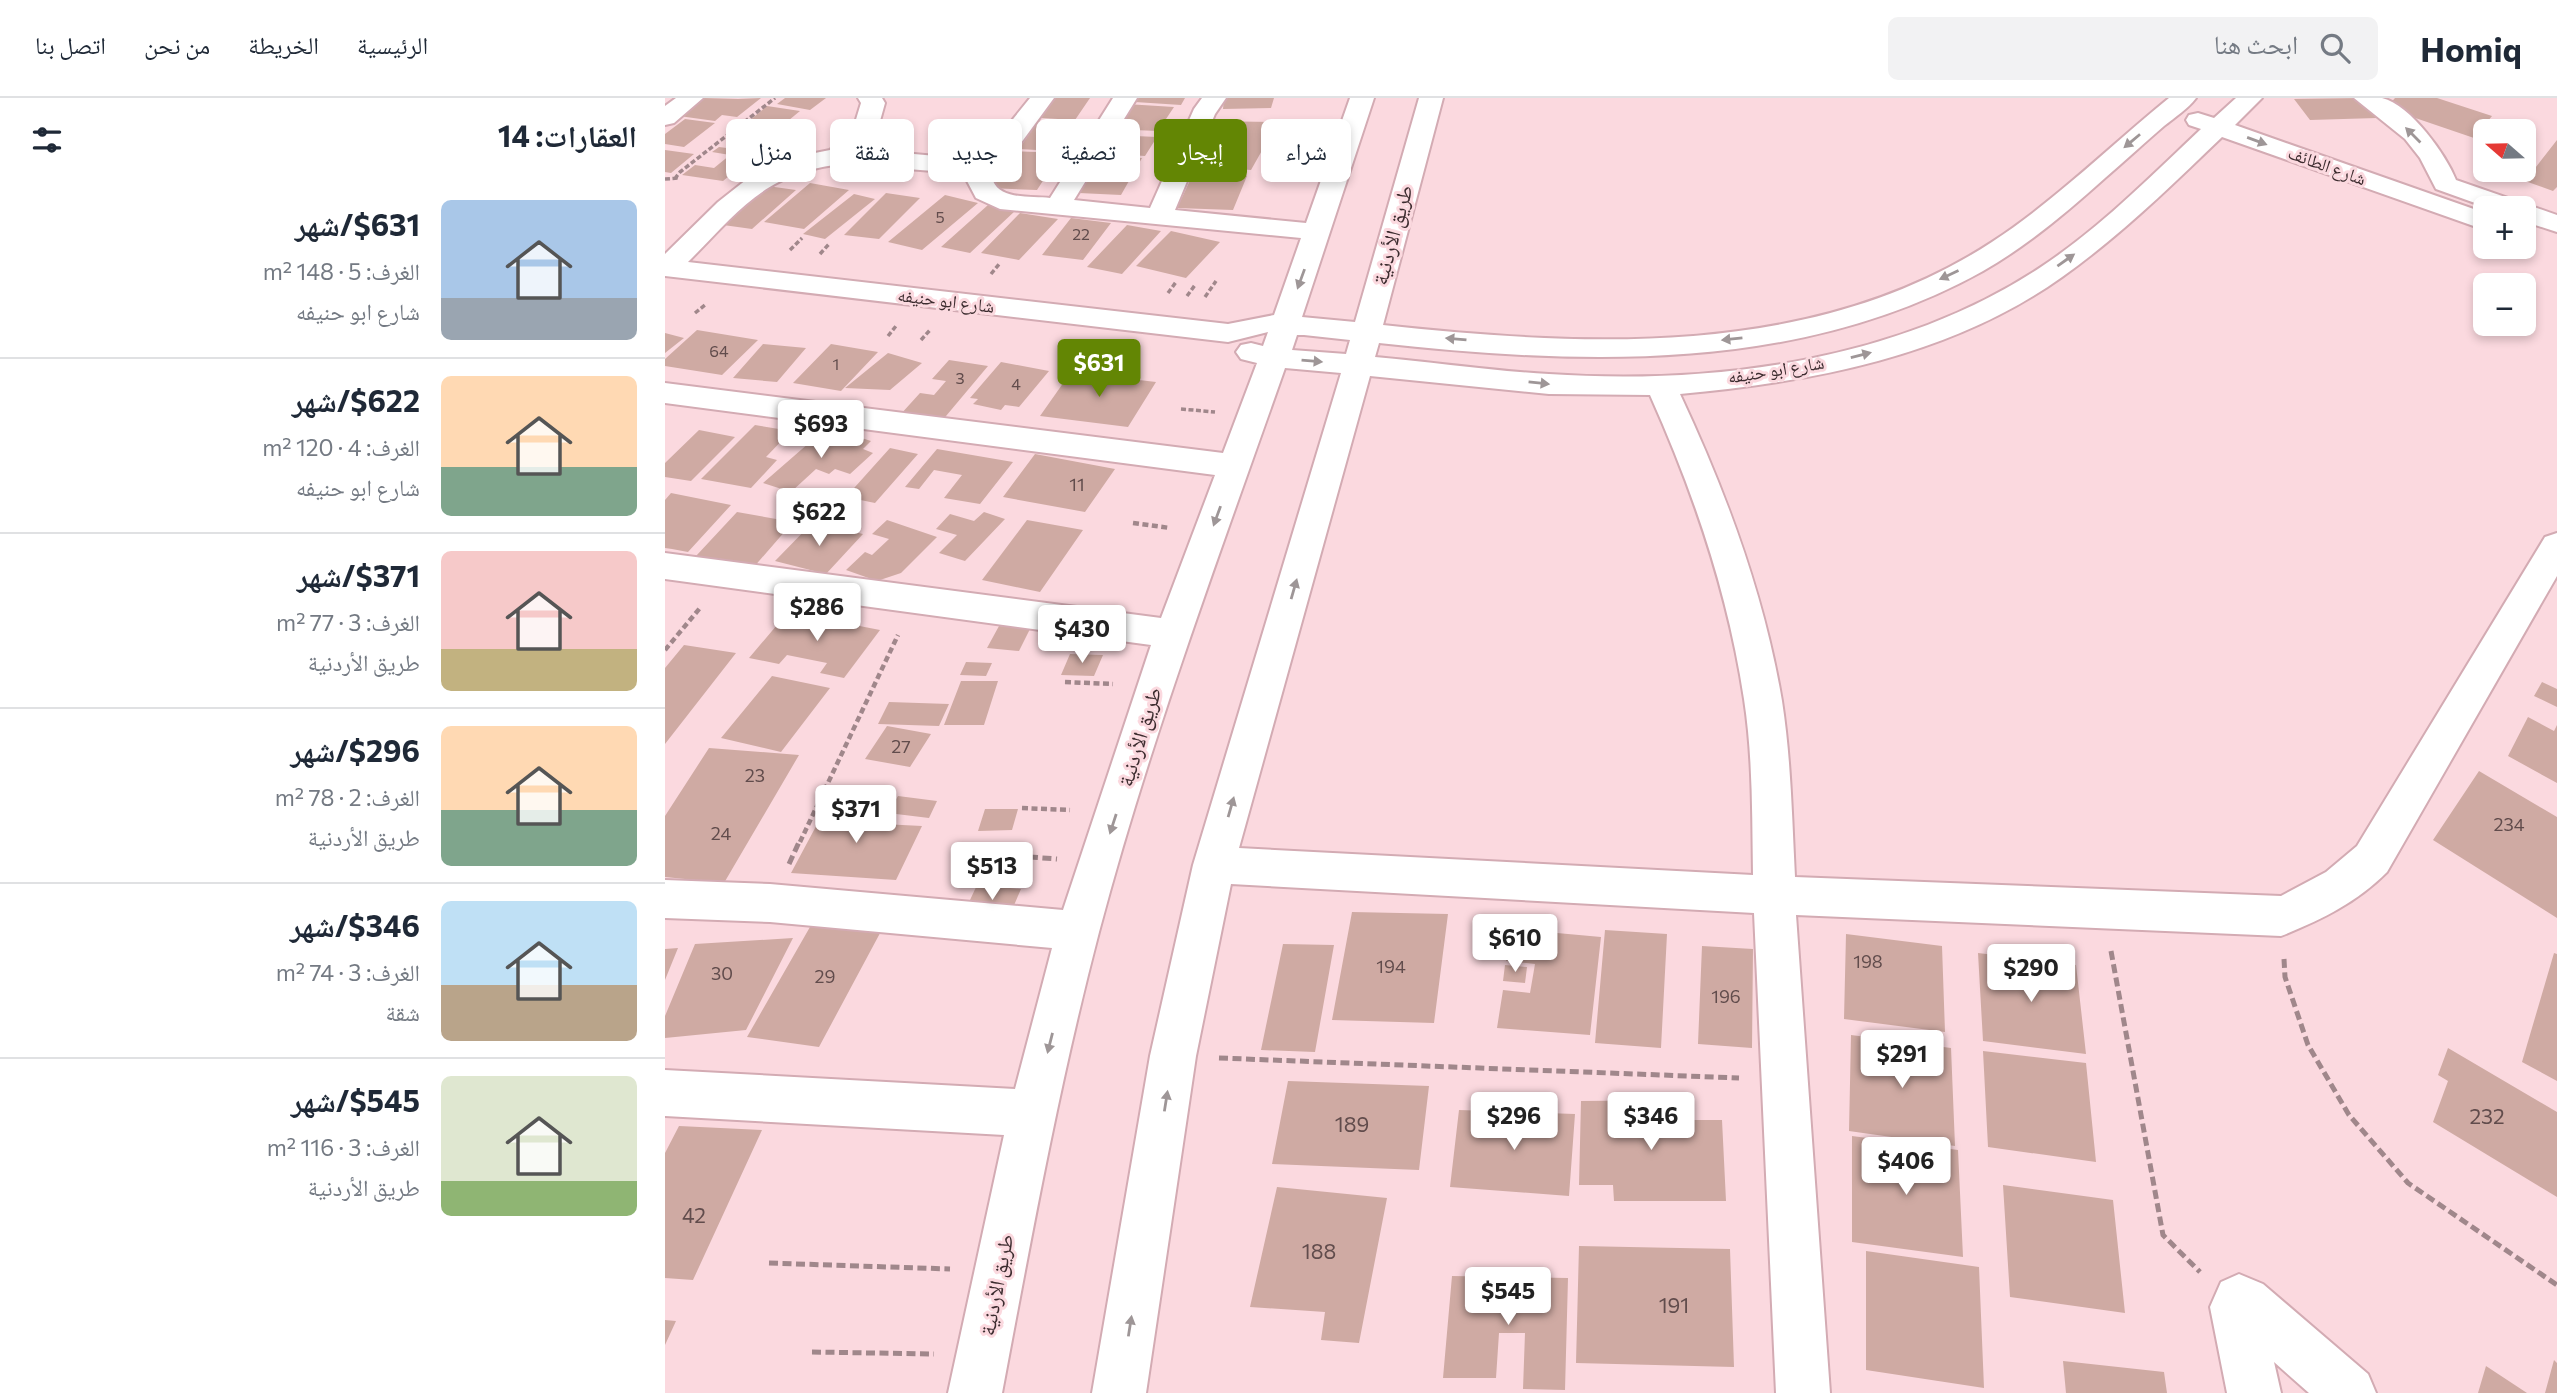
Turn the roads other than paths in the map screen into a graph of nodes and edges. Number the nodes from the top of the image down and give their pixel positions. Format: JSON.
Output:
{"nodes":[{"id":1,"x":691,"y":98,"type":"edge"},
{"id":2,"x":870,"y":98,"type":"edge"},
{"id":3,"x":1042,"y":98,"type":"edge"},
{"id":4,"x":1125,"y":98,"type":"edge"},
{"id":5,"x":1214,"y":98,"type":"edge"},
{"id":6,"x":1362,"y":98,"type":"edge"},
{"id":7,"x":1431,"y":98,"type":"edge"},
{"id":8,"x":2207,"y":98,"type":"edge"},
{"id":9,"x":2366,"y":98,"type":"edge"},
{"id":10,"x":2177,"y":104,"type":"edge"},
{"id":11,"x":2235,"y":111,"type":"edge"},
{"id":12,"x":665,"y":118,"type":"edge"},
{"id":13,"x":869,"y":119,"type":"edge"},
{"id":14,"x":1022,"y":124,"type":"edge"},
{"id":15,"x":830,"y":157,"type":"edge"},
{"id":16,"x":980,"y":182,"type":"edge"},
{"id":17,"x":2445,"y":184,"type":"junction"},
{"id":18,"x":2479,"y":196,"type":"edge"},
{"id":19,"x":1058,"y":206,"type":"junction"},
{"id":20,"x":1159,"y":217,"type":"junction"},
{"id":21,"x":2473,"y":217,"type":"edge"},
{"id":22,"x":2536,"y":217,"type":"edge"},
{"id":23,"x":2557,"y":224,"type":"edge"},
{"id":24,"x":1318,"y":232,"type":"junction"},
{"id":25,"x":2536,"y":241,"type":"edge"},
{"id":26,"x":2557,"y":248,"type":"edge"},
{"id":27,"x":665,"y":268,"type":"edge"},
{"id":28,"x":1279,"y":341,"type":"junction"},
{"id":29,"x":1362,"y":348,"type":"junction"},
{"id":30,"x":1661,"y":386,"type":"junction"},
{"id":31,"x":665,"y":393,"type":"edge"},
{"id":32,"x":1234,"y":466,"type":"junction"},
{"id":33,"x":2557,"y":547,"type":"edge"},
{"id":34,"x":665,"y":566,"type":"edge"},
{"id":35,"x":1175,"y":634,"type":"junction"},
{"id":36,"x":1214,"y":865,"type":"junction"},
{"id":37,"x":1773,"y":895,"type":"junction"},
{"id":38,"x":665,"y":899,"type":"edge"},
{"id":39,"x":1078,"y":931,"type":"junction"},
{"id":40,"x":665,"y":1093,"type":"edge"},
{"id":41,"x":1032,"y":1112,"type":"junction"},
{"id":42,"x":975,"y":1393,"type":"edge"},
{"id":43,"x":1119,"y":1393,"type":"edge"},
{"id":44,"x":1803,"y":1393,"type":"edge"},
{"id":45,"x":2254,"y":1393,"type":"edge"},
{"id":46,"x":2349,"y":1393,"type":"edge"}],
"edges":[{"from":1,"to":12,"type":"street"},
{"from":2,"to":13,"type":"street"},
{"from":3,"to":14,"type":"street"},
{"from":4,"to":19,"type":"street"},
{"from":5,"to":20,"type":"street"},
{"from":6,"to":24,"type":"street","name":"طريق الأردنية"},
{"from":7,"to":29,"type":"street","name":"طريق الأردنية"},
{"from":8,"to":11,"type":"street","name":"شارع الطائف"},
{"from":17,"to":9,"type":"street","one_way":true},
{"from":10,"to":11,"type":"street","name":"شارع الطائف"},
{"from":10,"to":29,"type":"street","name":"شارع ابو حنيفه","one_way":true},
{"from":11,"to":17,"type":"street","name":"شارع الطائف"},
{"from":11,"to":21,"type":"street","name":"شارع الطائف","one_way":true},
{"from":30,"to":11,"type":"street","name":"شارع ابو حنيفه","one_way":true},
{"from":15,"to":27,"type":"street"},
{"from":16,"to":19,"type":"street"},
{"from":17,"to":18,"type":"street","name":"شارع الطائف"},
{"from":19,"to":20,"type":"street"},
{"from":20,"to":24,"type":"street"},
{"from":22,"to":23,"type":"street"},
{"from":24,"to":28,"type":"street","name":"طريق الأردنية","one_way":true},
{"from":25,"to":26,"type":"street"},
{"from":27,"to":28,"type":"street","name":"شارع ابو حنيفه"},
{"from":28,"to":29,"type":"street","name":"شارع ابو حنيفه"},
{"from":28,"to":32,"type":"street","name":"طريق الأردنية"},
{"from":29,"to":30,"type":"street","name":"شارع ابو حنيفه","one_way":true},
{"from":36,"to":29,"type":"street","name":"طريق الأردنية","one_way":true},
{"from":30,"to":37,"type":"street"},
{"from":31,"to":32,"type":"street"},
{"from":32,"to":35,"type":"street","name":"طريق الأردنية","one_way":true},
{"from":33,"to":37,"type":"street"},
{"from":34,"to":35,"type":"street"},
{"from":35,"to":39,"type":"street","name":"طريق الأردنية","one_way":true},
{"from":36,"to":37,"type":"street"},
{"from":43,"to":36,"type":"street","name":"طريق الأردنية","one_way":true},
{"from":37,"to":44,"type":"street"},
{"from":38,"to":39,"type":"street"},
{"from":39,"to":41,"type":"street","name":"طريق الأردنية","one_way":true},
{"from":40,"to":41,"type":"street"},
{"from":41,"to":42,"type":"street","name":"طريق الأردنية"},
{"from":45,"to":46,"type":"street"}]}
